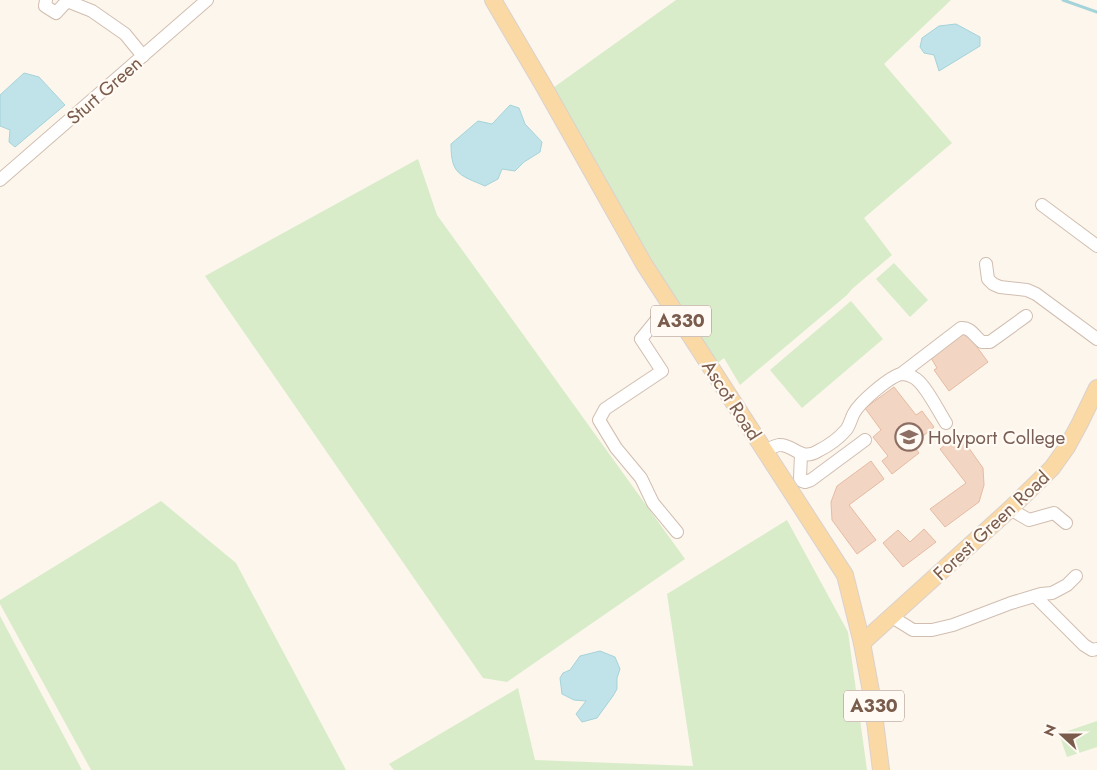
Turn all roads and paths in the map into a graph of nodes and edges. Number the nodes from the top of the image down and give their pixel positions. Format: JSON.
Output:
{"nodes":[{"id":1,"x":46,"y":0,"type":"edge"},
{"id":2,"x":208,"y":0,"type":"edge"},
{"id":3,"x":493,"y":0,"type":"edge"},
{"id":4,"x":143,"y":56,"type":"junction"},
{"id":5,"x":0,"y":180,"type":"edge"},
{"id":6,"x":1042,"y":205,"type":"dead end"},
{"id":7,"x":1097,"y":246,"type":"edge"},
{"id":8,"x":986,"y":264,"type":"dead end"},
{"id":9,"x":672,"y":307,"type":"junction"},
{"id":10,"x":1026,"y":316,"type":"dead end"},
{"id":11,"x":1097,"y":339,"type":"edge"},
{"id":12,"x":901,"y":374,"type":"junction"},
{"id":13,"x":1097,"y":388,"type":"edge"},
{"id":14,"x":946,"y":423,"type":"dead end"},
{"id":15,"x":865,"y":440,"type":"dead end"},
{"id":16,"x":765,"y":451,"type":"junction"},
{"id":17,"x":801,"y":454,"type":"junction"},
{"id":18,"x":1010,"y":509,"type":"junction"},
{"id":19,"x":1066,"y":523,"type":"dead end"},
{"id":20,"x":677,"y":532,"type":"dead end"},
{"id":21,"x":1076,"y":576,"type":"dead end"},
{"id":22,"x":1035,"y":596,"type":"junction"},
{"id":23,"x":892,"y":616,"type":"junction"},
{"id":24,"x":862,"y":643,"type":"junction"},
{"id":25,"x":1097,"y":649,"type":"edge"},
{"id":26,"x":881,"y":770,"type":"edge"}],
"edges":[{"from":1,"to":4,"type":"street"},
{"from":2,"to":4,"type":"street","name":"Sturt Green"},
{"from":3,"to":9,"type":"main road","name":"Ascot Road","number":"A330"},
{"from":4,"to":5,"type":"street","name":"Sturt Green"},
{"from":6,"to":7,"type":"street"},
{"from":8,"to":11,"type":"street"},
{"from":9,"to":16,"type":"main road","name":"Ascot Road","number":"A330"},
{"from":9,"to":20,"type":"street"},
{"from":10,"to":12,"type":"street"},
{"from":12,"to":14,"type":"street"},
{"from":12,"to":17,"type":"street"},
{"from":13,"to":18,"type":"main road","name":"Forest Green Road"},
{"from":15,"to":17,"type":"street"},
{"from":16,"to":17,"type":"street"},
{"from":16,"to":24,"type":"main road","name":"Ascot Road","number":"A330"},
{"from":18,"to":19,"type":"street"},
{"from":18,"to":23,"type":"main road","name":"Forest Green Road"},
{"from":21,"to":22,"type":"street"},
{"from":22,"to":23,"type":"street"},
{"from":22,"to":25,"type":"street"},
{"from":23,"to":24,"type":"main road","name":"Forest Green Road"},
{"from":24,"to":26,"type":"main road","name":"Ascot Road","number":"A330"}]}
